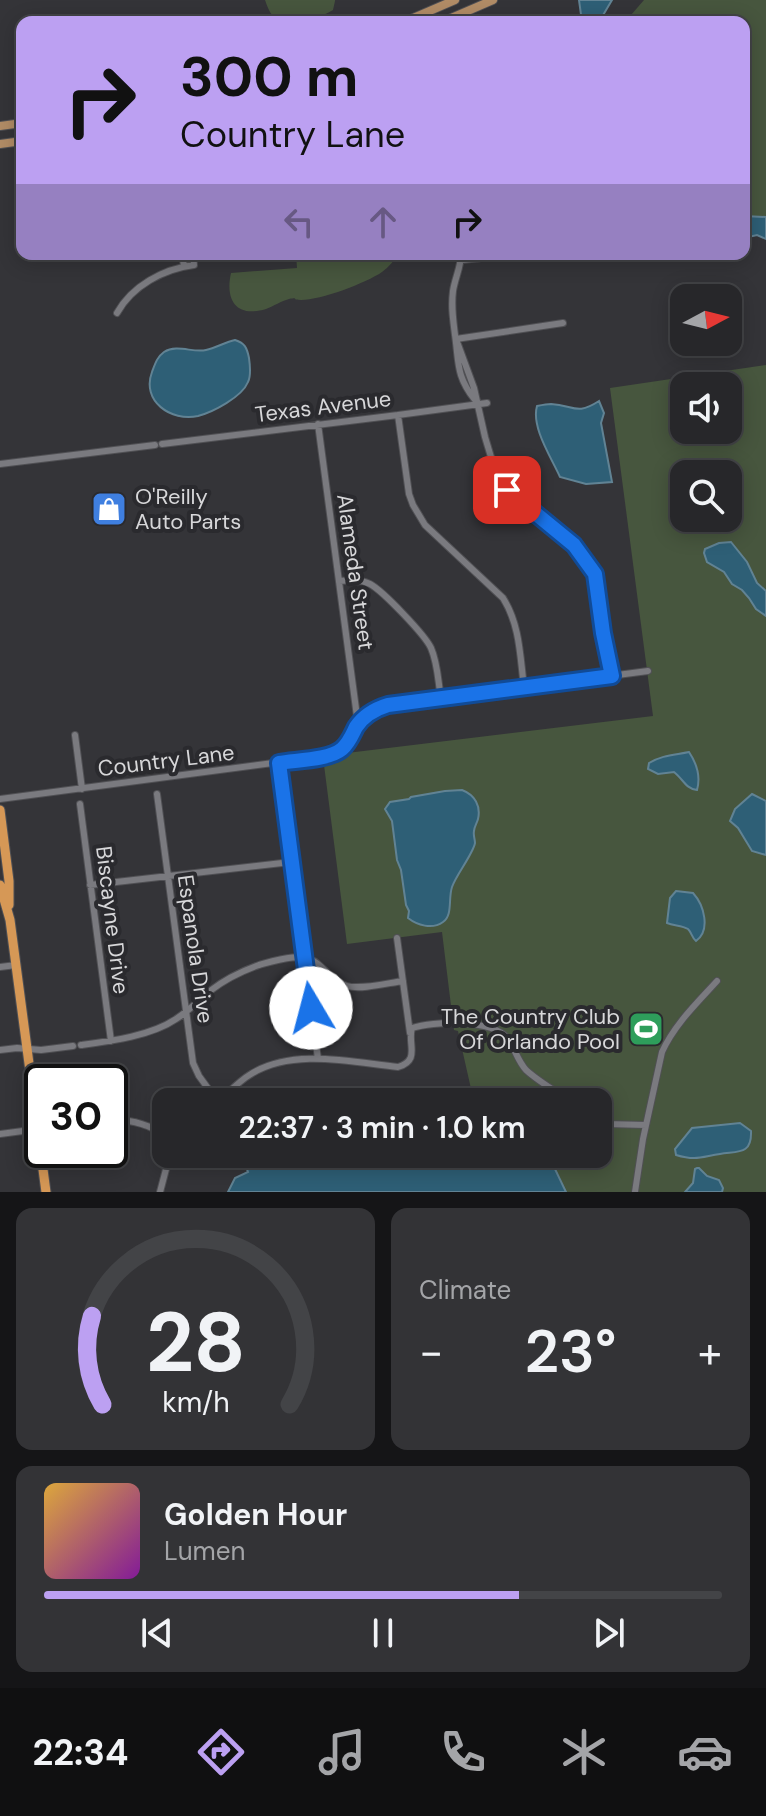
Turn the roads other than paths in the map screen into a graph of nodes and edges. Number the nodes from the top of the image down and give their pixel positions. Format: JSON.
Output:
{"nodes":[{"id":1,"x":455,"y":0,"type":"edge"},
{"id":2,"x":493,"y":0,"type":"edge"},
{"id":3,"x":418,"y":16,"type":"edge"},
{"id":4,"x":456,"y":16,"type":"edge"},
{"id":5,"x":183,"y":260,"type":"edge"},
{"id":6,"x":194,"y":260,"type":"edge"},
{"id":7,"x":460,"y":260,"type":"edge"},
{"id":8,"x":184,"y":266,"type":"junction"},
{"id":9,"x":117,"y":313,"type":"dead end"},
{"id":10,"x":563,"y":323,"type":"dead end"},
{"id":11,"x":456,"y":339,"type":"junction"},
{"id":12,"x":487,"y":403,"type":"dead end"},
{"id":13,"x":477,"y":404,"type":"junction"},
{"id":14,"x":398,"y":415,"type":"junction"},
{"id":15,"x":318,"y":424,"type":"junction"},
{"id":16,"x":0,"y":464,"type":"edge"},
{"id":17,"x":339,"y":581,"type":"junction"},
{"id":18,"x":648,"y":671,"type":"dead end"},
{"id":19,"x":612,"y":676,"type":"junction"},
{"id":20,"x":524,"y":687,"type":"junction"},
{"id":21,"x":441,"y":698,"type":"junction"},
{"id":22,"x":358,"y":724,"type":"junction"},
{"id":23,"x":75,"y":735,"type":"dead end"},
{"id":24,"x":279,"y":763,"type":"junction"},
{"id":25,"x":82,"y":789,"type":"junction"},
{"id":26,"x":157,"y":794,"type":"dead end"},
{"id":27,"x":0,"y":799,"type":"edge"},
{"id":28,"x":80,"y":804,"type":"dead end"},
{"id":29,"x":0,"y":810,"type":"edge"},
{"id":30,"x":291,"y":862,"type":"junction"},
{"id":31,"x":168,"y":877,"type":"junction"},
{"id":32,"x":0,"y":885,"type":"edge"},
{"id":33,"x":90,"y":885,"type":"junction"},
{"id":34,"x":10,"y":920,"type":"junction"},
{"id":35,"x":397,"y":938,"type":"dead end"},
{"id":36,"x":304,"y":956,"type":"junction"},
{"id":37,"x":16,"y":965,"type":"junction"},
{"id":38,"x":0,"y":967,"type":"edge"},
{"id":39,"x":403,"y":981,"type":"junction"},
{"id":40,"x":717,"y":981,"type":"dead end"},
{"id":41,"x":186,"y":1012,"type":"junction"},
{"id":42,"x":410,"y":1033,"type":"junction"},
{"id":43,"x":111,"y":1041,"type":"junction"},
{"id":44,"x":81,"y":1045,"type":"dead end"},
{"id":45,"x":73,"y":1046,"type":"dead end"},
{"id":46,"x":27,"y":1049,"type":"junction"},
{"id":47,"x":0,"y":1050,"type":"edge"},
{"id":48,"x":318,"y":1059,"type":"junction"},
{"id":49,"x":29,"y":1064,"type":"edge"},
{"id":50,"x":208,"y":1088,"type":"edge"},
{"id":51,"x":234,"y":1088,"type":"edge"},
{"id":52,"x":552,"y":1088,"type":"edge"},
{"id":53,"x":128,"y":1120,"type":"edge"},
{"id":54,"x":612,"y":1124,"type":"edge"},
{"id":55,"x":646,"y":1125,"type":"junction"},
{"id":56,"x":152,"y":1127,"type":"edge"},
{"id":57,"x":24,"y":1131,"type":"edge"},
{"id":58,"x":0,"y":1134,"type":"edge"},
{"id":59,"x":44,"y":1168,"type":"edge"},
{"id":60,"x":166,"y":1168,"type":"edge"},
{"id":61,"x":46,"y":1192,"type":"edge"},
{"id":62,"x":160,"y":1192,"type":"edge"},
{"id":63,"x":635,"y":1192,"type":"edge"}],
"edges":[{"from":1,"to":3,"type":"main road"},
{"from":2,"to":4,"type":"main road"},
{"from":5,"to":8,"type":"street"},
{"from":6,"to":8,"type":"street"},
{"from":7,"to":11,"type":"street"},
{"from":8,"to":9,"type":"street"},
{"from":10,"to":11,"type":"street"},
{"from":11,"to":13,"type":"street"},
{"from":12,"to":13,"type":"street","name":"Texas Avenue"},
{"from":13,"to":14,"type":"street","name":"Texas Avenue"},
{"from":13,"to":19,"type":"street"},
{"from":14,"to":15,"type":"street","name":"Texas Avenue"},
{"from":14,"to":20,"type":"street"},
{"from":15,"to":16,"type":"street","name":"Texas Avenue"},
{"from":15,"to":17,"type":"street","name":"Alameda Street"},
{"from":17,"to":21,"type":"street"},
{"from":17,"to":22,"type":"street","name":"Alameda Street"},
{"from":18,"to":19,"type":"street","name":"Country Lane"},
{"from":19,"to":20,"type":"street","name":"Country Lane"},
{"from":20,"to":21,"type":"street","name":"Country Lane"},
{"from":21,"to":22,"type":"street","name":"Country Lane"},
{"from":22,"to":24,"type":"street","name":"Country Lane"},
{"from":23,"to":25,"type":"street"},
{"from":24,"to":25,"type":"street","name":"Country Lane"},
{"from":24,"to":30,"type":"street"},
{"from":25,"to":27,"type":"street","name":"Country Lane"},
{"from":26,"to":31,"type":"street","name":"Espanola Drive"},
{"from":28,"to":33,"type":"street","name":"Biscayne Drive"},
{"from":29,"to":34,"type":"highway"},
{"from":30,"to":31,"type":"street"},
{"from":30,"to":36,"type":"street"},
{"from":31,"to":33,"type":"street"},
{"from":31,"to":41,"type":"street","name":"Espanola Drive"},
{"from":32,"to":34,"type":"highway"},
{"from":33,"to":43,"type":"street","name":"Biscayne Drive"},
{"from":34,"to":37,"type":"highway"},
{"from":35,"to":39,"type":"street"},
{"from":36,"to":39,"type":"street"},
{"from":36,"to":41,"type":"street"},
{"from":36,"to":48,"type":"street"},
{"from":37,"to":38,"type":"street"},
{"from":37,"to":46,"type":"highway"},
{"from":39,"to":42,"type":"street"},
{"from":40,"to":55,"type":"street"},
{"from":41,"to":43,"type":"street"},
{"from":41,"to":50,"type":"street","name":"Espanola Drive"},
{"from":42,"to":48,"type":"street"},
{"from":42,"to":52,"type":"street"},
{"from":43,"to":44,"type":"street"},
{"from":45,"to":46,"type":"street"},
{"from":46,"to":47,"type":"street"},
{"from":46,"to":49,"type":"highway"},
{"from":48,"to":51,"type":"street"},
{"from":53,"to":56,"type":"street"},
{"from":54,"to":55,"type":"street"},
{"from":55,"to":63,"type":"street"},
{"from":57,"to":58,"type":"street"},
{"from":59,"to":61,"type":"highway"},
{"from":60,"to":62,"type":"street"}]}
